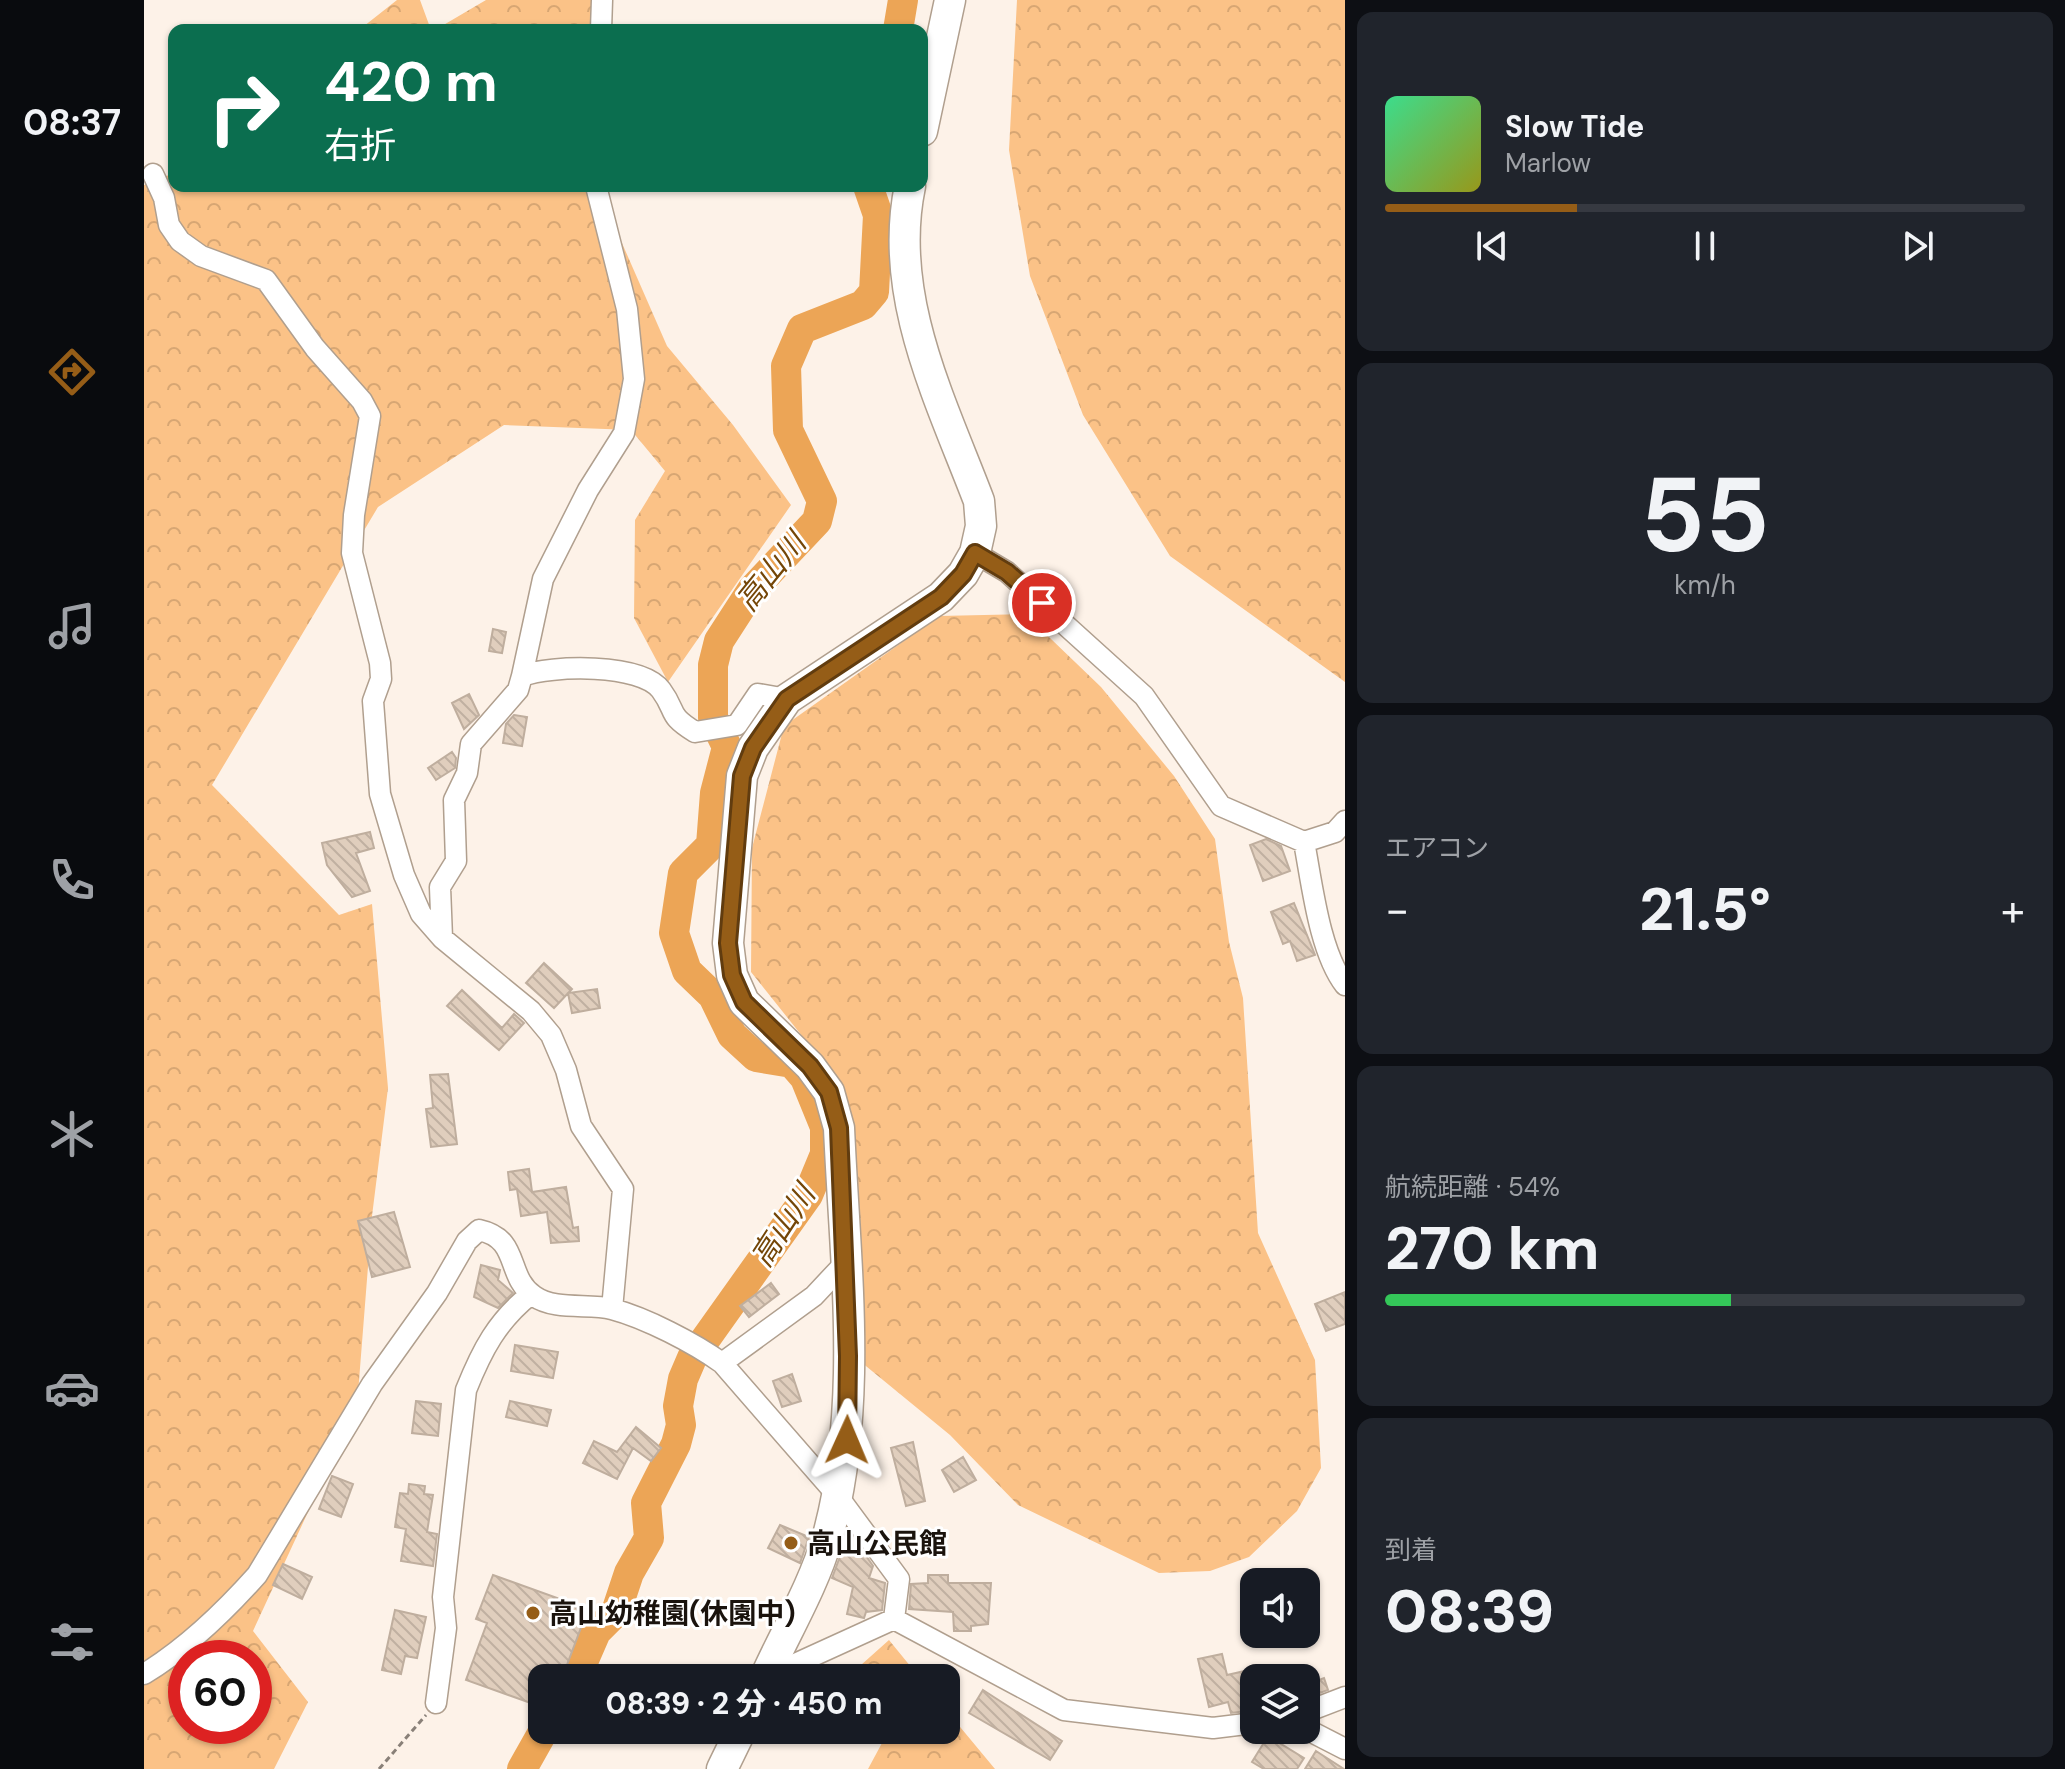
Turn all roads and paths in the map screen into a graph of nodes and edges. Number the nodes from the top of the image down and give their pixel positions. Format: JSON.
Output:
{"nodes":[{"id":1,"x":602,"y":0,"type":"edge"},
{"id":2,"x":950,"y":0,"type":"edge"},
{"id":3,"x":601,"y":24,"type":"edge"},
{"id":4,"x":928,"y":103,"type":"edge"},
{"id":5,"x":153,"y":174,"type":"dead end"},
{"id":6,"x":598,"y":192,"type":"edge"},
{"id":7,"x":909,"y":192,"type":"edge"},
{"id":8,"x":975,"y":553,"type":"junction"},
{"id":9,"x":522,"y":676,"type":"junction"},
{"id":10,"x":787,"y":699,"type":"junction"},
{"id":11,"x":1345,"y":821,"type":"edge"},
{"id":12,"x":1304,"y":842,"type":"junction"},
{"id":13,"x":442,"y":938,"type":"junction"},
{"id":14,"x":1345,"y":985,"type":"edge"},
{"id":15,"x":845,"y":1263,"type":"junction"},
{"id":16,"x":531,"y":1294,"type":"junction"},
{"id":17,"x":612,"y":1309,"type":"junction"},
{"id":18,"x":722,"y":1363,"type":"junction"},
{"id":19,"x":837,"y":1495,"type":"junction"},
{"id":20,"x":894,"y":1619,"type":"junction"},
{"id":21,"x":771,"y":1664,"type":"edge"},
{"id":22,"x":795,"y":1664,"type":"edge"},
{"id":23,"x":144,"y":1674,"type":"edge"},
{"id":24,"x":1345,"y":1697,"type":"edge"},
{"id":25,"x":436,"y":1703,"type":"joint"},
{"id":26,"x":1320,"y":1707,"type":"edge"},
{"id":27,"x":1240,"y":1725,"type":"edge"},
{"id":28,"x":1320,"y":1736,"type":"edge"},
{"id":29,"x":734,"y":1744,"type":"edge"},
{"id":30,"x":1345,"y":1749,"type":"edge"},
{"id":31,"x":379,"y":1769,"type":"edge"},
{"id":32,"x":722,"y":1769,"type":"edge"}],
"edges":[{"from":1,"to":3,"type":"street"},
{"from":2,"to":4,"type":"main road"},
{"from":5,"to":13,"type":"street"},
{"from":6,"to":9,"type":"street"},
{"from":7,"to":8,"type":"main road"},
{"from":8,"to":10,"type":"main road"},
{"from":8,"to":12,"type":"street"},
{"from":9,"to":10,"type":"street"},
{"from":9,"to":13,"type":"street"},
{"from":10,"to":15,"type":"main road"},
{"from":11,"to":12,"type":"street"},
{"from":12,"to":14,"type":"street"},
{"from":13,"to":17,"type":"street"},
{"from":15,"to":18,"type":"street"},
{"from":15,"to":19,"type":"main road"},
{"from":16,"to":17,"type":"street"},
{"from":16,"to":23,"type":"street"},
{"from":16,"to":25,"type":"street"},
{"from":17,"to":18,"type":"street"},
{"from":18,"to":19,"type":"street"},
{"from":19,"to":20,"type":"street"},
{"from":19,"to":21,"type":"main road"},
{"from":20,"to":22,"type":"street"},
{"from":20,"to":27,"type":"street"},
{"from":24,"to":26,"type":"street"},
{"from":25,"to":31,"type":"path"},
{"from":28,"to":30,"type":"street"},
{"from":29,"to":32,"type":"main road"}]}
